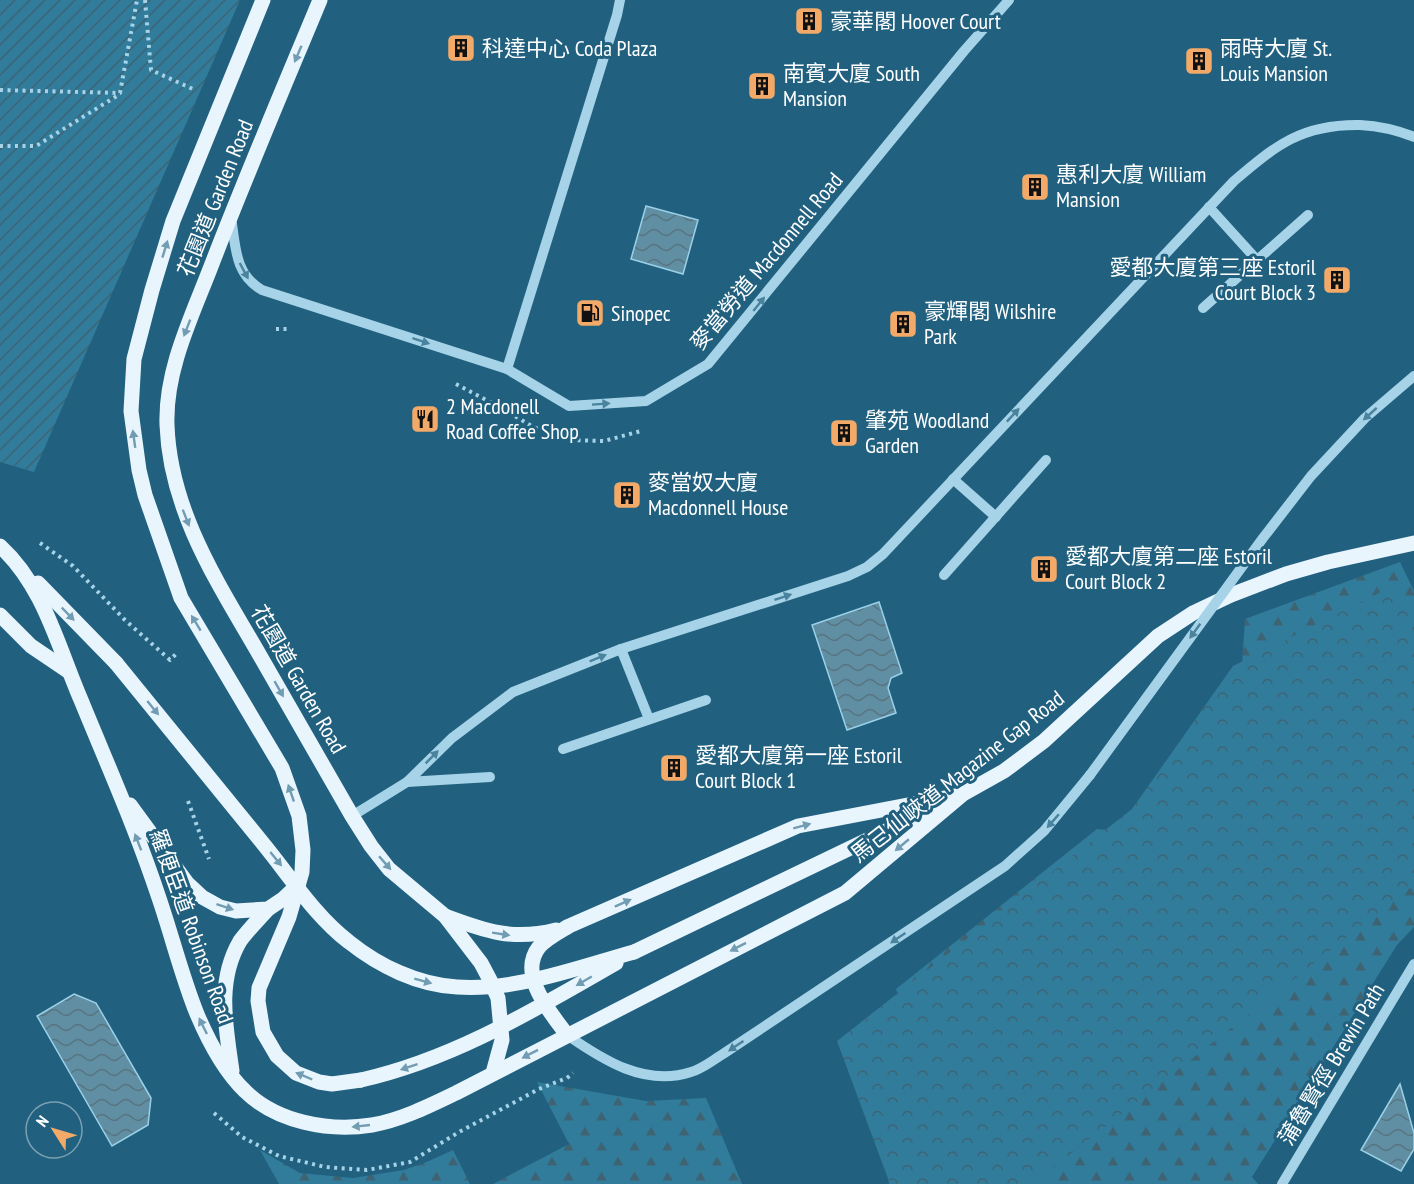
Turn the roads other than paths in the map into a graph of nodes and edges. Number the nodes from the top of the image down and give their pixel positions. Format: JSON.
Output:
{"nodes":[{"id":1,"x":263,"y":0,"type":"edge"},
{"id":2,"x":320,"y":0,"type":"edge"},
{"id":3,"x":620,"y":0,"type":"edge"},
{"id":4,"x":1009,"y":0,"type":"edge"},
{"id":5,"x":1414,"y":137,"type":"edge"},
{"id":6,"x":1209,"y":207,"type":"junction"},
{"id":7,"x":231,"y":214,"type":"junction"},
{"id":8,"x":1308,"y":215,"type":"dead end"},
{"id":9,"x":1257,"y":260,"type":"junction"},
{"id":10,"x":1203,"y":308,"type":"dead end"},
{"id":11,"x":507,"y":369,"type":"junction"},
{"id":12,"x":1414,"y":376,"type":"edge"},
{"id":13,"x":1047,"y":460,"type":"dead end"},
{"id":14,"x":953,"y":479,"type":"junction"},
{"id":15,"x":996,"y":517,"type":"junction"},
{"id":16,"x":1414,"y":543,"type":"edge"},
{"id":17,"x":0,"y":546,"type":"edge"},
{"id":18,"x":13,"y":557,"type":"junction"},
{"id":19,"x":944,"y":575,"type":"dead end"},
{"id":20,"x":0,"y":615,"type":"edge"},
{"id":21,"x":621,"y":649,"type":"junction"},
{"id":22,"x":68,"y":671,"type":"junction"},
{"id":23,"x":706,"y":700,"type":"dead end"},
{"id":24,"x":649,"y":719,"type":"junction"},
{"id":25,"x":563,"y":749,"type":"dead end"},
{"id":26,"x":490,"y":777,"type":"dead end"},
{"id":27,"x":407,"y":782,"type":"junction"},
{"id":28,"x":117,"y":788,"type":"junction"},
{"id":29,"x":963,"y":794,"type":"junction"},
{"id":30,"x":352,"y":816,"type":"junction"},
{"id":31,"x":298,"y":885,"type":"junction"},
{"id":32,"x":268,"y":909,"type":"junction"},
{"id":33,"x":446,"y":916,"type":"junction"},
{"id":34,"x":570,"y":926,"type":"junction"},
{"id":35,"x":634,"y":952,"type":"junction"},
{"id":36,"x":1414,"y":964,"type":"edge"},
{"id":37,"x":567,"y":1035,"type":"junction"},
{"id":38,"x":493,"y":1073,"type":"junction"},
{"id":39,"x":232,"y":1077,"type":"junction"},
{"id":40,"x":1285,"y":1183,"type":"edge"}],
"edges":[{"from":31,"to":1,"type":"main road","name":"花園道 Garden Road","one_way":true},
{"from":2,"to":7,"type":"main road","name":"花園道 Garden Road","one_way":true},
{"from":3,"to":11,"type":"street"},
{"from":11,"to":4,"type":"street","name":"麥當勞道 Macdonnell Road","one_way":true},
{"from":5,"to":6,"type":"street"},
{"from":6,"to":9,"type":"street"},
{"from":14,"to":6,"type":"street","one_way":true},
{"from":7,"to":11,"type":"street","name":"麥當勞道 Macdonnell Road","one_way":true},
{"from":7,"to":30,"type":"main road","name":"花園道 Garden Road","one_way":true},
{"from":8,"to":9,"type":"street"},
{"from":9,"to":10,"type":"street"},
{"from":12,"to":37,"type":"street","one_way":true,"bridge":true},
{"from":13,"to":15,"type":"street"},
{"from":14,"to":15,"type":"street"},
{"from":21,"to":14,"type":"street","one_way":true},
{"from":15,"to":19,"type":"street"},
{"from":16,"to":29,"type":"main road","name":"馬己仙峽道 Magazine Gap Road"},
{"from":17,"to":18,"type":"main road","name":"羅便臣道 Robinson Road"},
{"from":18,"to":22,"type":"main road","name":"羅便臣道 Robinson Road"},
{"from":18,"to":35,"type":"main road","one_way":true,"bridge":true},
{"from":20,"to":22,"type":"main road"},
{"from":21,"to":24,"type":"street"},
{"from":27,"to":21,"type":"street","one_way":true},
{"from":22,"to":28,"type":"main road","name":"羅便臣道 Robinson Road"},
{"from":23,"to":24,"type":"street"},
{"from":24,"to":25,"type":"street"},
{"from":26,"to":27,"type":"street"},
{"from":27,"to":30,"type":"street"},
{"from":28,"to":32,"type":"main road","name":"羅便臣道 Robinson Road","one_way":true},
{"from":39,"to":28,"type":"main road","name":"羅便臣道 Robinson Road","one_way":true},
{"from":34,"to":29,"type":"main road","one_way":true},
{"from":29,"to":35,"type":"main road"},
{"from":29,"to":37,"type":"main road","name":"馬己仙峽道 Magazine Gap Road","one_way":true},
{"from":30,"to":33,"type":"main road","name":"花園道 Garden Road","one_way":true},
{"from":31,"to":32,"type":"main road"},
{"from":35,"to":31,"type":"main road","one_way":true,"bridge":true},
{"from":32,"to":39,"type":"main road"},
{"from":33,"to":34,"type":"main road","one_way":true},
{"from":33,"to":38,"type":"main road","name":"花園道 Garden Road"},
{"from":34,"to":37,"type":"main road"},
{"from":36,"to":40,"type":"street","name":"蒲魯賢徑 Brewin Path"},
{"from":37,"to":38,"type":"main road","name":"馬己仙峽道 Magazine Gap Road","one_way":true},
{"from":38,"to":39,"type":"main road","one_way":true}]}
